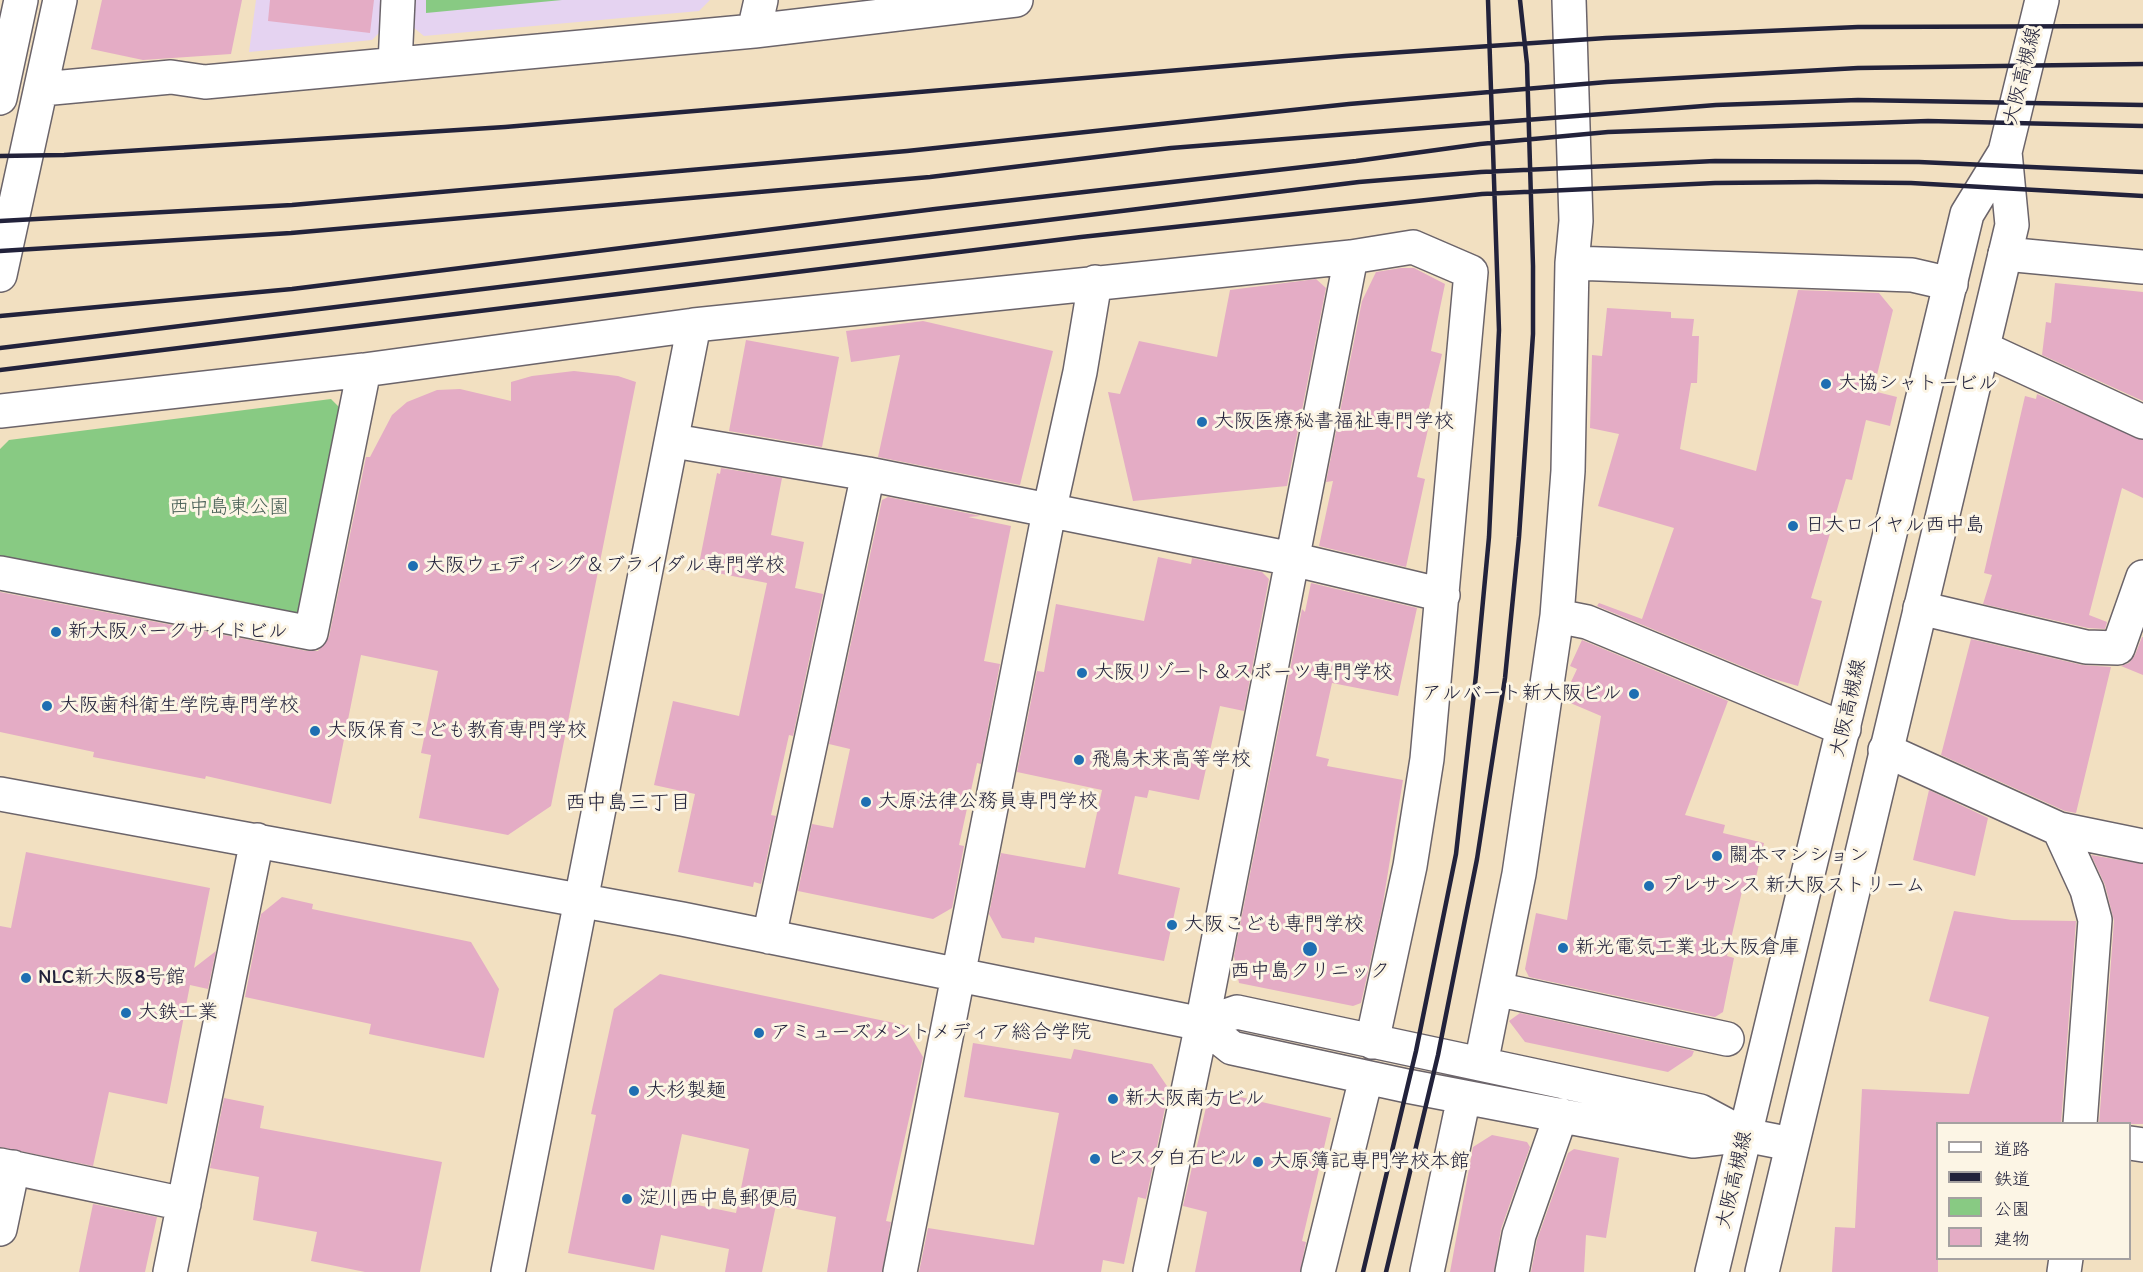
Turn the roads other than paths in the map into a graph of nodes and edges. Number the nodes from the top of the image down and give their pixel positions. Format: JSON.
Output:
{"nodes":[{"id":1,"x":21,"y":0,"type":"edge"},
{"id":2,"x":60,"y":0,"type":"edge"},
{"id":3,"x":398,"y":0,"type":"edge"},
{"id":4,"x":1016,"y":0,"type":"edge"},
{"id":5,"x":1569,"y":0,"type":"edge"},
{"id":6,"x":2042,"y":0,"type":"edge"},
{"id":7,"x":954,"y":3,"type":"edge"},
{"id":8,"x":757,"y":15,"type":"edge"},
{"id":9,"x":395,"y":64,"type":"junction"},
{"id":10,"x":42,"y":89,"type":"junction"},
{"id":11,"x":0,"y":98,"type":"edge"},
{"id":12,"x":2005,"y":152,"type":"junction"},
{"id":13,"x":2005,"y":254,"type":"junction"},
{"id":14,"x":1351,"y":257,"type":"junction"},
{"id":15,"x":1572,"y":263,"type":"junction"},
{"id":16,"x":2143,"y":267,"type":"edge"},
{"id":17,"x":0,"y":275,"type":"edge"},
{"id":18,"x":1095,"y":282,"type":"junction"},
{"id":19,"x":1951,"y":284,"type":"junction"},
{"id":20,"x":694,"y":325,"type":"junction"},
{"id":21,"x":1985,"y":349,"type":"junction"},
{"id":22,"x":364,"y":370,"type":"junction"},
{"id":23,"x":0,"y":411,"type":"edge"},
{"id":24,"x":2143,"y":422,"type":"edge"},
{"id":25,"x":674,"y":441,"type":"junction"},
{"id":26,"x":868,"y":474,"type":"junction"},
{"id":27,"x":1049,"y":512,"type":"junction"},
{"id":28,"x":1292,"y":559,"type":"junction"},
{"id":29,"x":0,"y":573,"type":"edge"},
{"id":30,"x":2143,"y":577,"type":"edge"},
{"id":31,"x":1443,"y":595,"type":"junction"},
{"id":32,"x":1920,"y":608,"type":"junction"},
{"id":33,"x":1557,"y":616,"type":"junction"},
{"id":34,"x":1844,"y":729,"type":"junction"},
{"id":35,"x":1885,"y":750,"type":"junction"},
{"id":36,"x":0,"y":794,"type":"edge"},
{"id":37,"x":2059,"y":829,"type":"junction"},
{"id":38,"x":257,"y":840,"type":"junction"},
{"id":39,"x":2143,"y":846,"type":"edge"},
{"id":40,"x":581,"y":900,"type":"junction"},
{"id":41,"x":769,"y":937,"type":"junction"},
{"id":42,"x":959,"y":975,"type":"junction"},
{"id":43,"x":1496,"y":989,"type":"junction"},
{"id":44,"x":1202,"y":1024,"type":"junction"},
{"id":45,"x":1727,"y":1039,"type":"dead end"},
{"id":46,"x":1372,"y":1042,"type":"junction"},
{"id":47,"x":1481,"y":1064,"type":"junction"},
{"id":48,"x":1366,"y":1078,"type":"junction"},
{"id":49,"x":1464,"y":1097,"type":"junction"},
{"id":50,"x":1561,"y":1115,"type":"junction"},
{"id":51,"x":2080,"y":1122,"type":"edge"},
{"id":52,"x":1745,"y":1136,"type":"junction"},
{"id":53,"x":1791,"y":1144,"type":"junction"},
{"id":54,"x":6,"y":1166,"type":"edge"},
{"id":55,"x":184,"y":1204,"type":"junction"},
{"id":56,"x":0,"y":1229,"type":"edge"},
{"id":57,"x":170,"y":1272,"type":"edge"},
{"id":58,"x":508,"y":1272,"type":"edge"},
{"id":59,"x":900,"y":1272,"type":"edge"},
{"id":60,"x":1150,"y":1272,"type":"edge"},
{"id":61,"x":1318,"y":1272,"type":"edge"},
{"id":62,"x":1427,"y":1272,"type":"edge"},
{"id":63,"x":1512,"y":1272,"type":"edge"},
{"id":64,"x":1713,"y":1272,"type":"edge"},
{"id":65,"x":1762,"y":1272,"type":"edge"}],
"edges":[{"from":1,"to":11,"type":"street"},
{"from":2,"to":10,"type":"street"},
{"from":3,"to":9,"type":"street"},
{"from":4,"to":7,"type":"street"},
{"from":5,"to":15,"type":"street"},
{"from":6,"to":12,"type":"street","name":"大阪高槻線"},
{"from":7,"to":8,"type":"street"},
{"from":8,"to":9,"type":"street"},
{"from":9,"to":10,"type":"street"},
{"from":10,"to":17,"type":"street"},
{"from":12,"to":13,"type":"street","name":"大阪高槻線"},
{"from":12,"to":19,"type":"street","name":"大阪高槻線"},
{"from":13,"to":16,"type":"street"},
{"from":13,"to":21,"type":"street","name":"大阪高槻線"},
{"from":14,"to":18,"type":"street"},
{"from":14,"to":28,"type":"street"},
{"from":14,"to":31,"type":"street"},
{"from":15,"to":19,"type":"street"},
{"from":15,"to":33,"type":"street"},
{"from":18,"to":20,"type":"street"},
{"from":18,"to":27,"type":"street"},
{"from":19,"to":34,"type":"street","name":"大阪高槻線"},
{"from":20,"to":22,"type":"street"},
{"from":20,"to":25,"type":"street"},
{"from":21,"to":24,"type":"street"},
{"from":21,"to":32,"type":"street","name":"大阪高槻線"},
{"from":22,"to":23,"type":"street"},
{"from":22,"to":29,"type":"street"},
{"from":25,"to":26,"type":"street"},
{"from":25,"to":40,"type":"street"},
{"from":26,"to":27,"type":"street"},
{"from":26,"to":41,"type":"street"},
{"from":27,"to":28,"type":"street"},
{"from":27,"to":42,"type":"street"},
{"from":28,"to":31,"type":"street"},
{"from":28,"to":44,"type":"street"},
{"from":30,"to":32,"type":"street"},
{"from":31,"to":46,"type":"street"},
{"from":32,"to":35,"type":"street","name":"大阪高槻線"},
{"from":33,"to":34,"type":"street"},
{"from":33,"to":43,"type":"street"},
{"from":34,"to":52,"type":"street","name":"大阪高槻線"},
{"from":35,"to":37,"type":"street"},
{"from":35,"to":53,"type":"street","name":"大阪高槻線"},
{"from":36,"to":38,"type":"street"},
{"from":37,"to":39,"type":"street"},
{"from":37,"to":51,"type":"street"},
{"from":38,"to":40,"type":"street"},
{"from":38,"to":55,"type":"street"},
{"from":40,"to":41,"type":"street"},
{"from":40,"to":58,"type":"street"},
{"from":41,"to":42,"type":"street"},
{"from":42,"to":44,"type":"street"},
{"from":42,"to":59,"type":"street"},
{"from":43,"to":45,"type":"street"},
{"from":43,"to":47,"type":"street"},
{"from":44,"to":46,"type":"street"},
{"from":44,"to":48,"type":"street"},
{"from":44,"to":60,"type":"street"},
{"from":46,"to":47,"type":"street"},
{"from":47,"to":52,"type":"street"},
{"from":48,"to":49,"type":"street"},
{"from":48,"to":61,"type":"street"},
{"from":49,"to":50,"type":"street"},
{"from":49,"to":62,"type":"street"},
{"from":50,"to":52,"type":"street"},
{"from":50,"to":63,"type":"street"},
{"from":52,"to":53,"type":"street"},
{"from":52,"to":64,"type":"street","name":"大阪高槻線"},
{"from":53,"to":65,"type":"street","name":"大阪高槻線"},
{"from":54,"to":55,"type":"street"},
{"from":54,"to":56,"type":"street"},
{"from":55,"to":57,"type":"street"}]}
